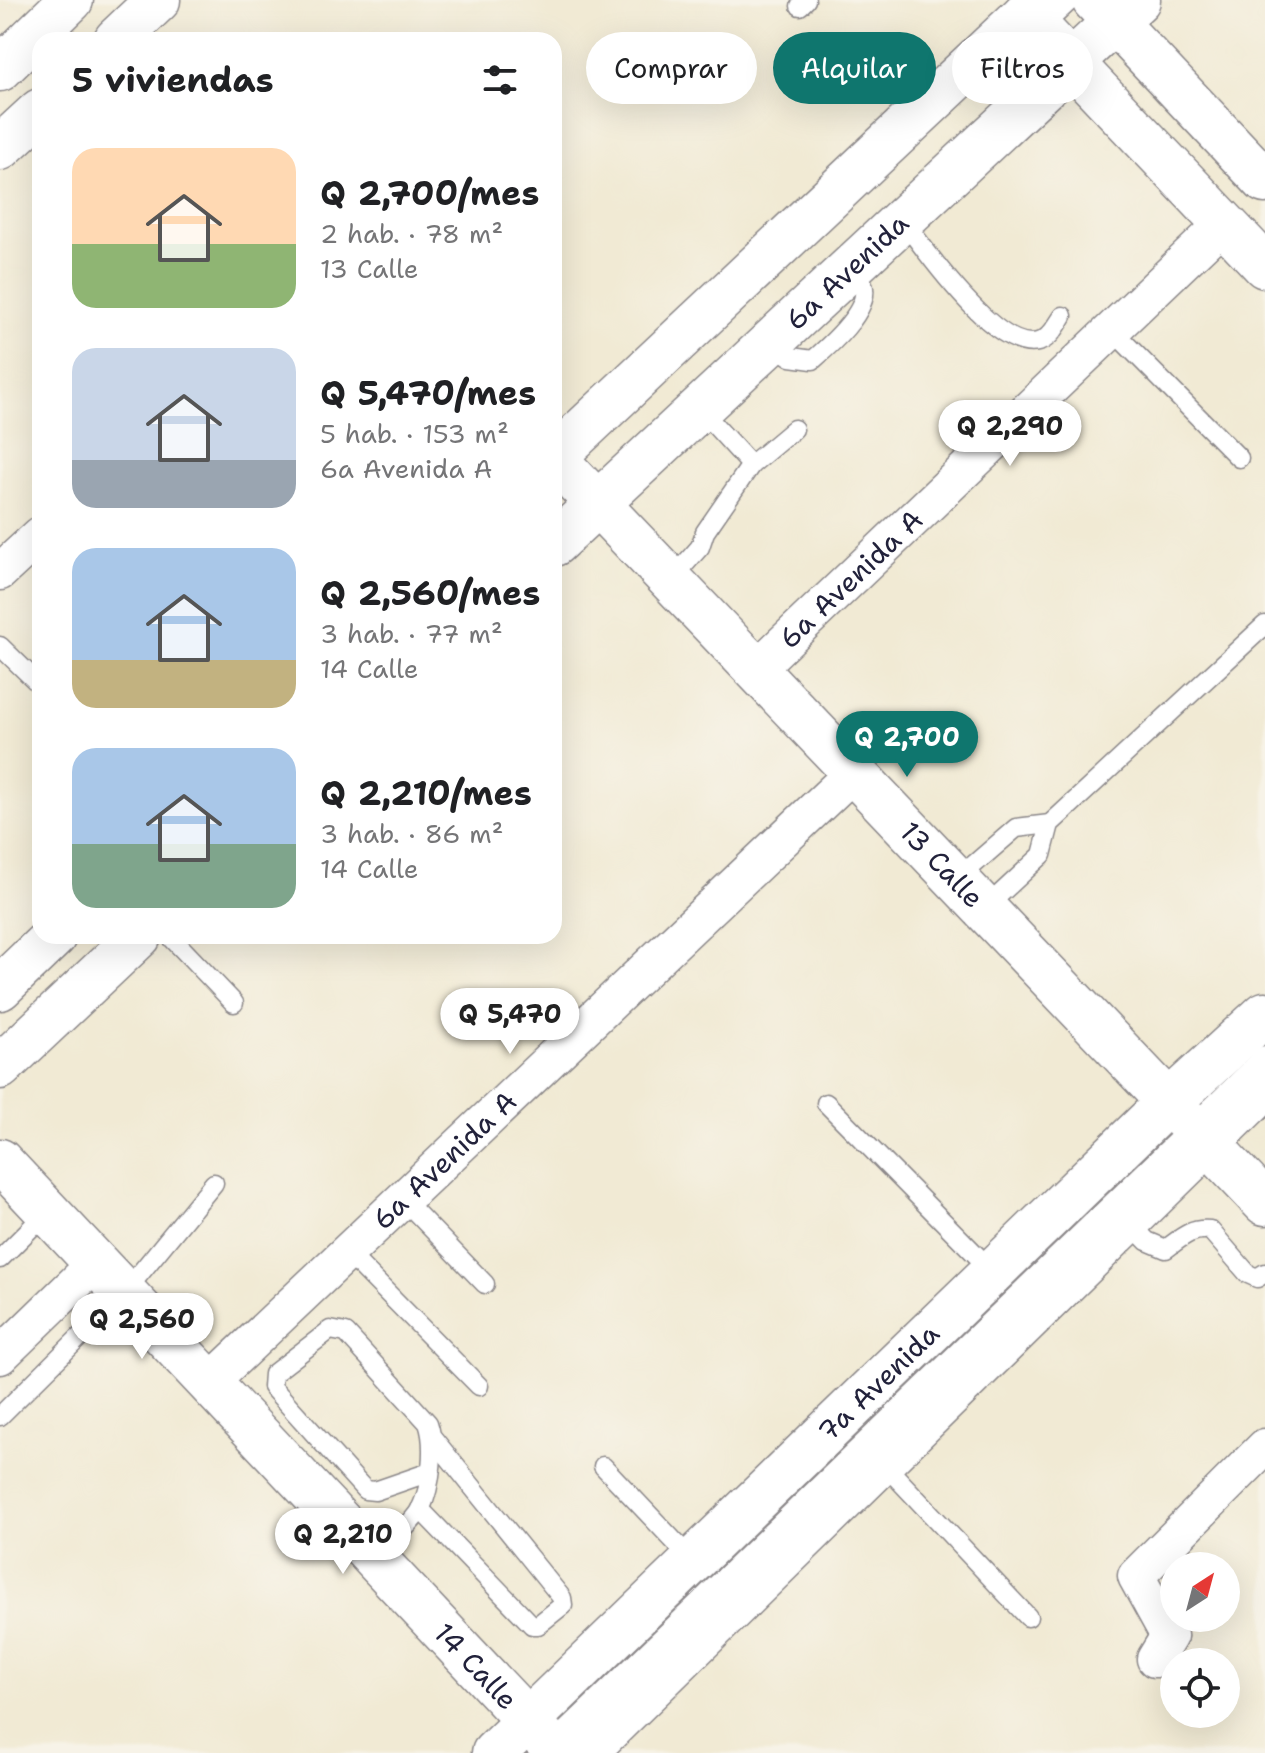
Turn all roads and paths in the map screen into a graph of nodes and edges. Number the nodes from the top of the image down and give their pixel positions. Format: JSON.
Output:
{"nodes":[{"id":1,"x":71,"y":0,"type":"edge"},
{"id":2,"x":1115,"y":7,"type":"edge"},
{"id":3,"x":1036,"y":14,"type":"edge"},
{"id":4,"x":38,"y":32,"type":"edge"},
{"id":5,"x":1049,"y":32,"type":"edge"},
{"id":6,"x":1093,"y":34,"type":"edge"},
{"id":7,"x":32,"y":38,"type":"edge"},
{"id":8,"x":0,"y":69,"type":"edge"},
{"id":9,"x":1093,"y":85,"type":"edge"},
{"id":10,"x":1026,"y":104,"type":"edge"},
{"id":11,"x":32,"y":118,"type":"edge"},
{"id":12,"x":0,"y":148,"type":"edge"},
{"id":13,"x":1265,"y":181,"type":"edge"},
{"id":14,"x":902,"y":219,"type":"junction"},
{"id":15,"x":1224,"y":223,"type":"junction"},
{"id":16,"x":1265,"y":266,"type":"edge"},
{"id":17,"x":1063,"y":316,"type":"dead end"},
{"id":18,"x":1112,"y":330,"type":"junction"},
{"id":19,"x":699,"y":408,"type":"junction"},
{"id":20,"x":794,"y":429,"type":"dead end"},
{"id":21,"x":1239,"y":458,"type":"dead end"},
{"id":22,"x":751,"y":465,"type":"junction"},
{"id":23,"x":568,"y":473,"type":"edge"},
{"id":24,"x":562,"y":503,"type":"edge"},
{"id":25,"x":32,"y":542,"type":"edge"},
{"id":26,"x":0,"y":572,"type":"edge"},
{"id":27,"x":670,"y":581,"type":"junction"},
{"id":28,"x":1265,"y":625,"type":"edge"},
{"id":29,"x":0,"y":646,"type":"edge"},
{"id":30,"x":755,"y":670,"type":"junction"},
{"id":31,"x":32,"y":677,"type":"edge"},
{"id":32,"x":854,"y":772,"type":"junction"},
{"id":33,"x":1050,"y":824,"type":"junction"},
{"id":34,"x":970,"y":895,"type":"junction"},
{"id":35,"x":46,"y":944,"type":"edge"},
{"id":36,"x":68,"y":944,"type":"edge"},
{"id":37,"x":131,"y":944,"type":"edge"},
{"id":38,"x":178,"y":944,"type":"edge"},
{"id":39,"x":0,"y":988,"type":"edge"},
{"id":40,"x":234,"y":1003,"type":"dead end"},
{"id":41,"x":0,"y":1008,"type":"edge"},
{"id":42,"x":1265,"y":1014,"type":"edge"},
{"id":43,"x":1265,"y":1055,"type":"edge"},
{"id":44,"x":0,"y":1067,"type":"edge"},
{"id":45,"x":1265,"y":1087,"type":"edge"},
{"id":46,"x":826,"y":1103,"type":"dead end"},
{"id":47,"x":1189,"y":1123,"type":"junction"},
{"id":48,"x":0,"y":1161,"type":"edge"},
{"id":49,"x":214,"y":1183,"type":"dead end"},
{"id":50,"x":403,"y":1199,"type":"junction"},
{"id":51,"x":1265,"y":1203,"type":"edge"},
{"id":52,"x":48,"y":1211,"type":"junction"},
{"id":53,"x":1128,"y":1221,"type":"junction"},
{"id":54,"x":347,"y":1252,"type":"junction"},
{"id":55,"x":0,"y":1259,"type":"edge"},
{"id":56,"x":993,"y":1272,"type":"junction"},
{"id":57,"x":1265,"y":1273,"type":"edge"},
{"id":58,"x":110,"y":1278,"type":"junction"},
{"id":59,"x":485,"y":1284,"type":"dead end"},
{"id":60,"x":0,"y":1356,"type":"edge"},
{"id":61,"x":209,"y":1383,"type":"junction"},
{"id":62,"x":479,"y":1386,"type":"dead end"},
{"id":63,"x":0,"y":1416,"type":"edge"},
{"id":64,"x":433,"y":1438,"type":"junction"},
{"id":65,"x":1265,"y":1447,"type":"edge"},
{"id":66,"x":882,"y":1462,"type":"junction"},
{"id":67,"x":603,"y":1466,"type":"dead end"},
{"id":68,"x":430,"y":1472,"type":"junction"},
{"id":69,"x":420,"y":1509,"type":"junction"},
{"id":70,"x":374,"y":1559,"type":"junction"},
{"id":71,"x":693,"y":1561,"type":"junction"},
{"id":72,"x":1028,"y":1617,"type":"dead end"},
{"id":73,"x":1155,"y":1659,"type":"dead end"},
{"id":74,"x":552,"y":1745,"type":"edge"},
{"id":75,"x":494,"y":1753,"type":"edge"}],
"edges":[{"from":1,"to":4,"type":"main road"},
{"from":2,"to":6,"type":"main road","name":"6a Avenida"},
{"from":2,"to":13,"type":"main road"},
{"from":3,"to":5,"type":"main road"},
{"from":3,"to":23,"type":"main road","name":"6a Avenida"},
{"from":7,"to":8,"type":"main road"},
{"from":9,"to":15,"type":"main road"},
{"from":10,"to":14,"type":"main road","name":"6a Avenida"},
{"from":11,"to":12,"type":"main road"},
{"from":14,"to":17,"type":"lane"},
{"from":14,"to":19,"type":"main road","name":"6a Avenida"},
{"from":15,"to":16,"type":"main road"},
{"from":15,"to":18,"type":"street","name":"6a Avenida A"},
{"from":18,"to":21,"type":"lane"},
{"from":18,"to":30,"type":"street","name":"6a Avenida A"},
{"from":19,"to":22,"type":"lane"},
{"from":19,"to":23,"type":"main road","name":"6a Avenida"},
{"from":20,"to":22,"type":"lane"},
{"from":22,"to":27,"type":"lane"},
{"from":23,"to":24,"type":"main road","name":"6a Avenida"},
{"from":23,"to":27,"type":"main road","name":"13 Calle"},
{"from":25,"to":26,"type":"street"},
{"from":27,"to":30,"type":"main road","name":"13 Calle"},
{"from":28,"to":33,"type":"lane"},
{"from":29,"to":31,"type":"lane"},
{"from":30,"to":32,"type":"main road","name":"13 Calle"},
{"from":32,"to":34,"type":"main road","name":"13 Calle"},
{"from":32,"to":50,"type":"street","name":"6a Avenida A"},
{"from":33,"to":34,"type":"lane"},
{"from":33,"to":34,"type":"lane"},
{"from":34,"to":47,"type":"main road","name":"13 Calle"},
{"from":35,"to":39,"type":"main road"},
{"from":36,"to":41,"type":"lane"},
{"from":37,"to":44,"type":"main road"},
{"from":38,"to":40,"type":"lane"},
{"from":42,"to":47,"type":"main road","name":"7a Avenida"},
{"from":43,"to":47,"type":"lane"},
{"from":45,"to":47,"type":"main road","name":"7a Avenida"},
{"from":46,"to":56,"type":"lane"},
{"from":47,"to":51,"type":"main road","name":"13 Calle"},
{"from":47,"to":53,"type":"main road","name":"7a Avenida"},
{"from":47,"to":56,"type":"main road","name":"7a Avenida"},
{"from":47,"to":74,"type":"lane"},
{"from":48,"to":52,"type":"main road","name":"14 Calle"},
{"from":49,"to":58,"type":"lane"},
{"from":50,"to":54,"type":"street","name":"6a Avenida A"},
{"from":50,"to":59,"type":"lane"},
{"from":52,"to":55,"type":"lane"},
{"from":52,"to":58,"type":"main road","name":"14 Calle"},
{"from":53,"to":57,"type":"lane"},
{"from":53,"to":66,"type":"main road","name":"7a Avenida"},
{"from":54,"to":61,"type":"street","name":"6a Avenida A"},
{"from":54,"to":62,"type":"lane"},
{"from":56,"to":71,"type":"main road","name":"7a Avenida"},
{"from":58,"to":60,"type":"street"},
{"from":58,"to":61,"type":"main road","name":"14 Calle"},
{"from":58,"to":63,"type":"lane"},
{"from":61,"to":70,"type":"main road","name":"14 Calle"},
{"from":64,"to":68,"type":"lane"},
{"from":64,"to":68,"type":"lane"},
{"from":64,"to":69,"type":"lane"},
{"from":65,"to":73,"type":"street"},
{"from":66,"to":72,"type":"lane"},
{"from":66,"to":74,"type":"main road","name":"7a Avenida"},
{"from":67,"to":71,"type":"lane"},
{"from":68,"to":69,"type":"lane"},
{"from":69,"to":70,"type":"lane"},
{"from":70,"to":74,"type":"main road","name":"14 Calle"},
{"from":71,"to":74,"type":"main road","name":"7a Avenida"},
{"from":74,"to":75,"type":"main road","name":"7a Avenida"}]}
